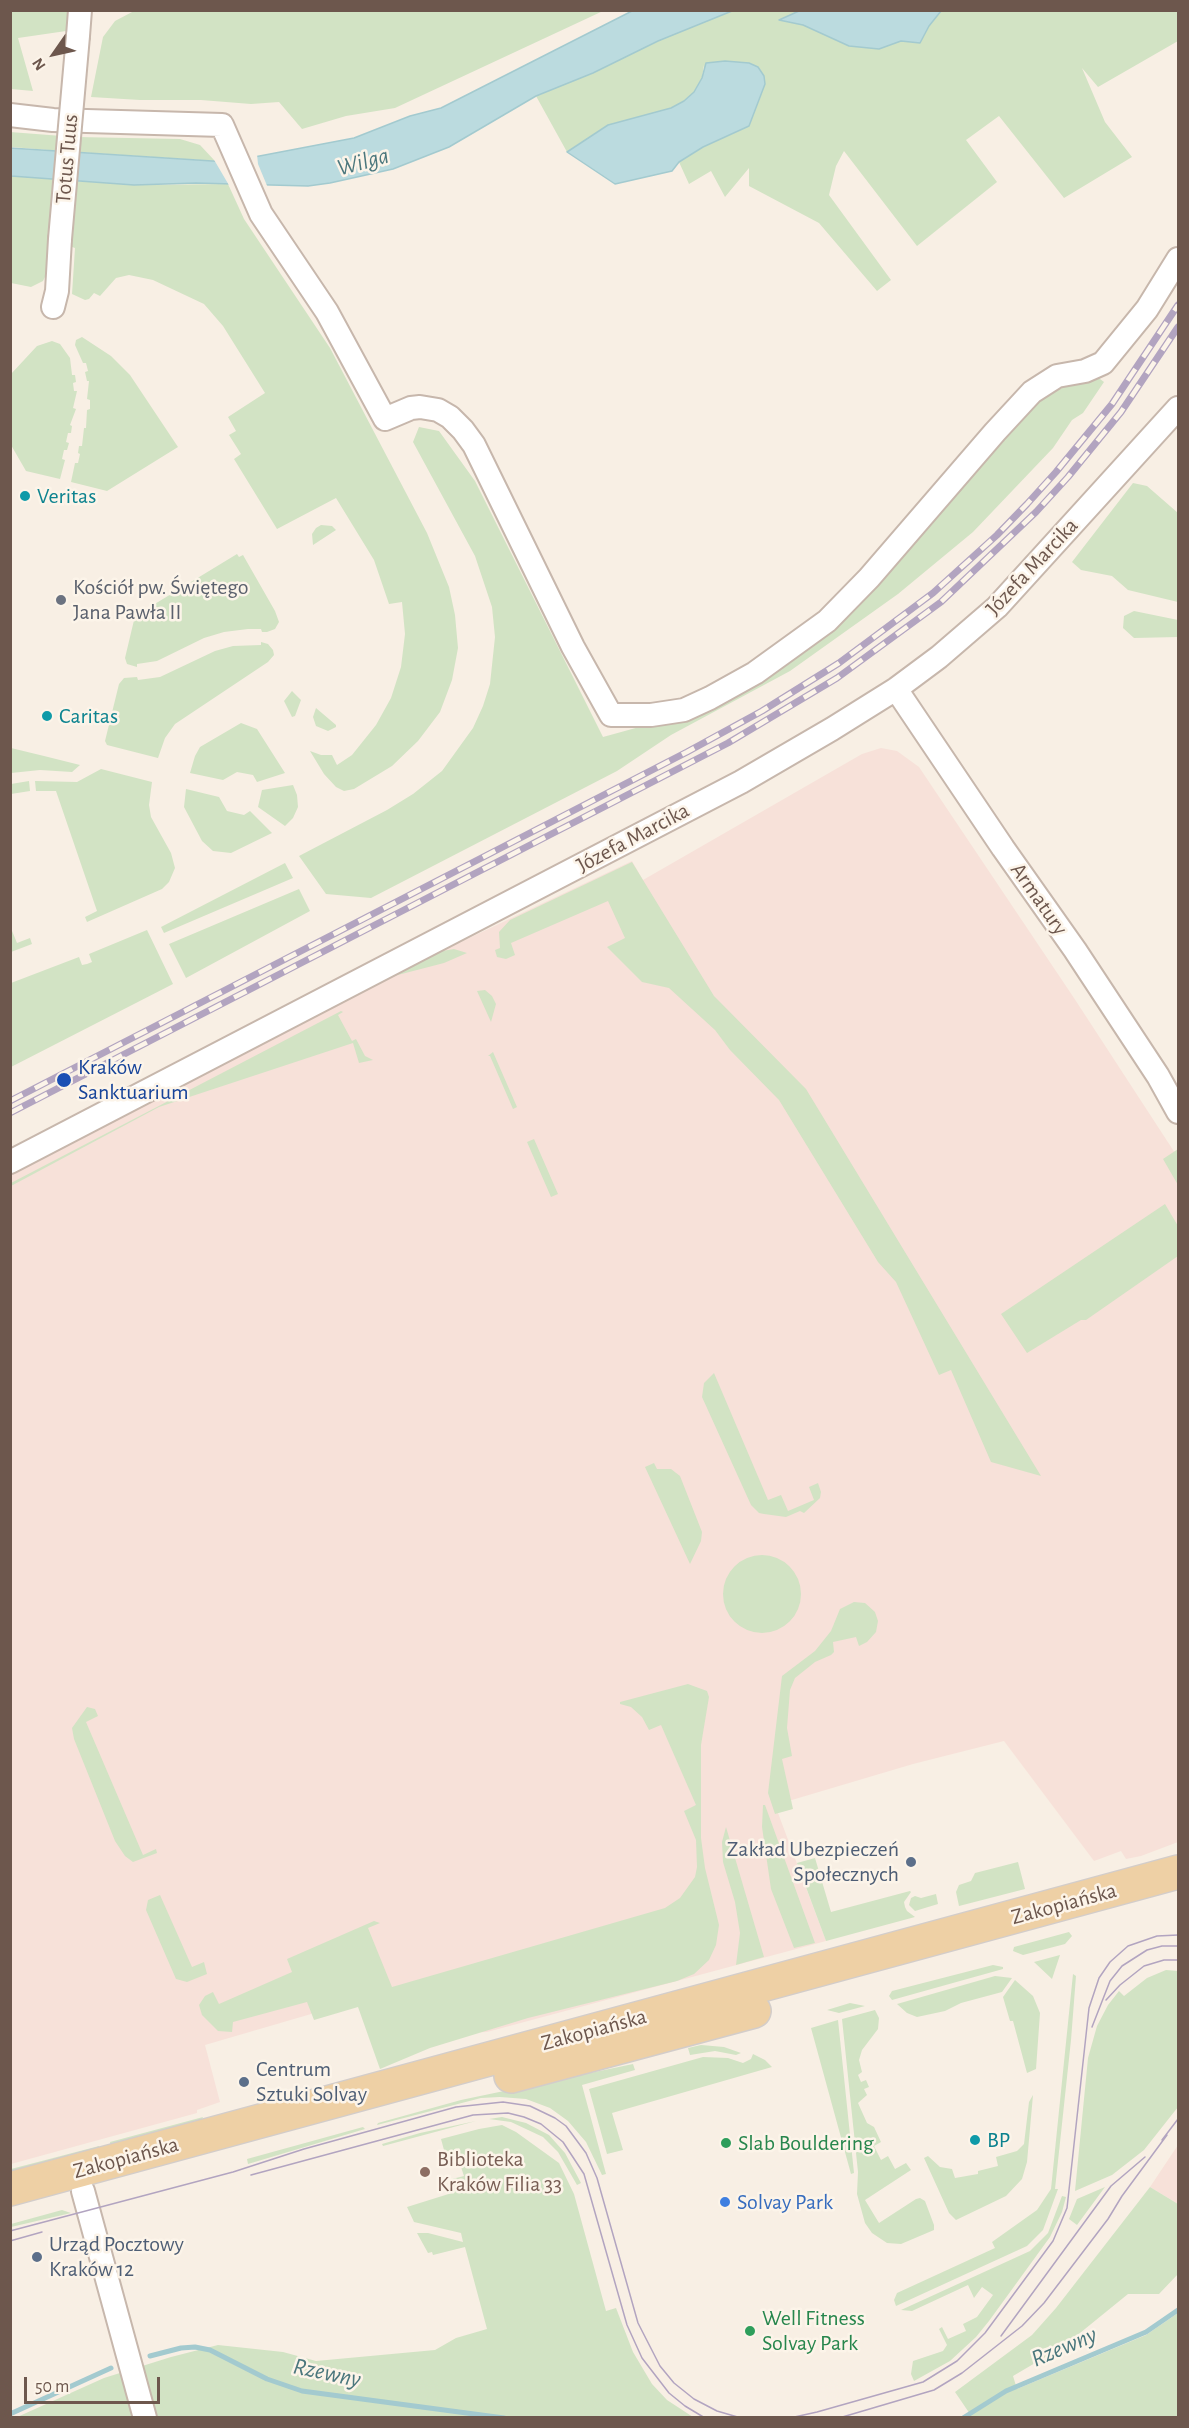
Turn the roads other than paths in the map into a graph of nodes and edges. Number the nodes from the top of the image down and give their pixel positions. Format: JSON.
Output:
{"nodes":[{"id":1,"x":80,"y":10,"type":"edge"},
{"id":2,"x":10,"y":115,"type":"edge"},
{"id":3,"x":1179,"y":259,"type":"edge"},
{"id":4,"x":52,"y":307,"type":"dead end"},
{"id":5,"x":1179,"y":408,"type":"edge"},
{"id":6,"x":896,"y":689,"type":"junction"},
{"id":7,"x":1179,"y":1112,"type":"edge"},
{"id":8,"x":10,"y":1162,"type":"edge"},
{"id":9,"x":1179,"y":1872,"type":"edge"},
{"id":10,"x":1179,"y":1896,"type":"edge"},
{"id":11,"x":819,"y":1982,"type":"junction"},
{"id":12,"x":753,"y":2000,"type":"junction"},
{"id":13,"x":10,"y":2189,"type":"edge"},
{"id":14,"x":83,"y":2191,"type":"junction"},
{"id":15,"x":10,"y":2211,"type":"edge"},
{"id":16,"x":145,"y":2418,"type":"edge"}],
"edges":[{"from":1,"to":4,"type":"street","name":"Totus Tuus","bridge":true},
{"from":2,"to":3,"type":"street"},
{"from":5,"to":6,"type":"street","name":"Józefa Marcika"},
{"from":6,"to":7,"type":"street","name":"Armatury"},
{"from":6,"to":8,"type":"street","name":"Józefa Marcika"},
{"from":9,"to":11,"type":"main road","name":"Zakopiańska"},
{"from":10,"to":11,"type":"main road","name":"Zakopiańska"},
{"from":11,"to":12,"type":"main road","name":"Zakopiańska"},
{"from":12,"to":13,"type":"main road","name":"Zakopiańska"},
{"from":12,"to":14,"type":"main road","name":"Zakopiańska"},
{"from":14,"to":15,"type":"main road","name":"Zakopiańska"},
{"from":14,"to":16,"type":"street"}]}
